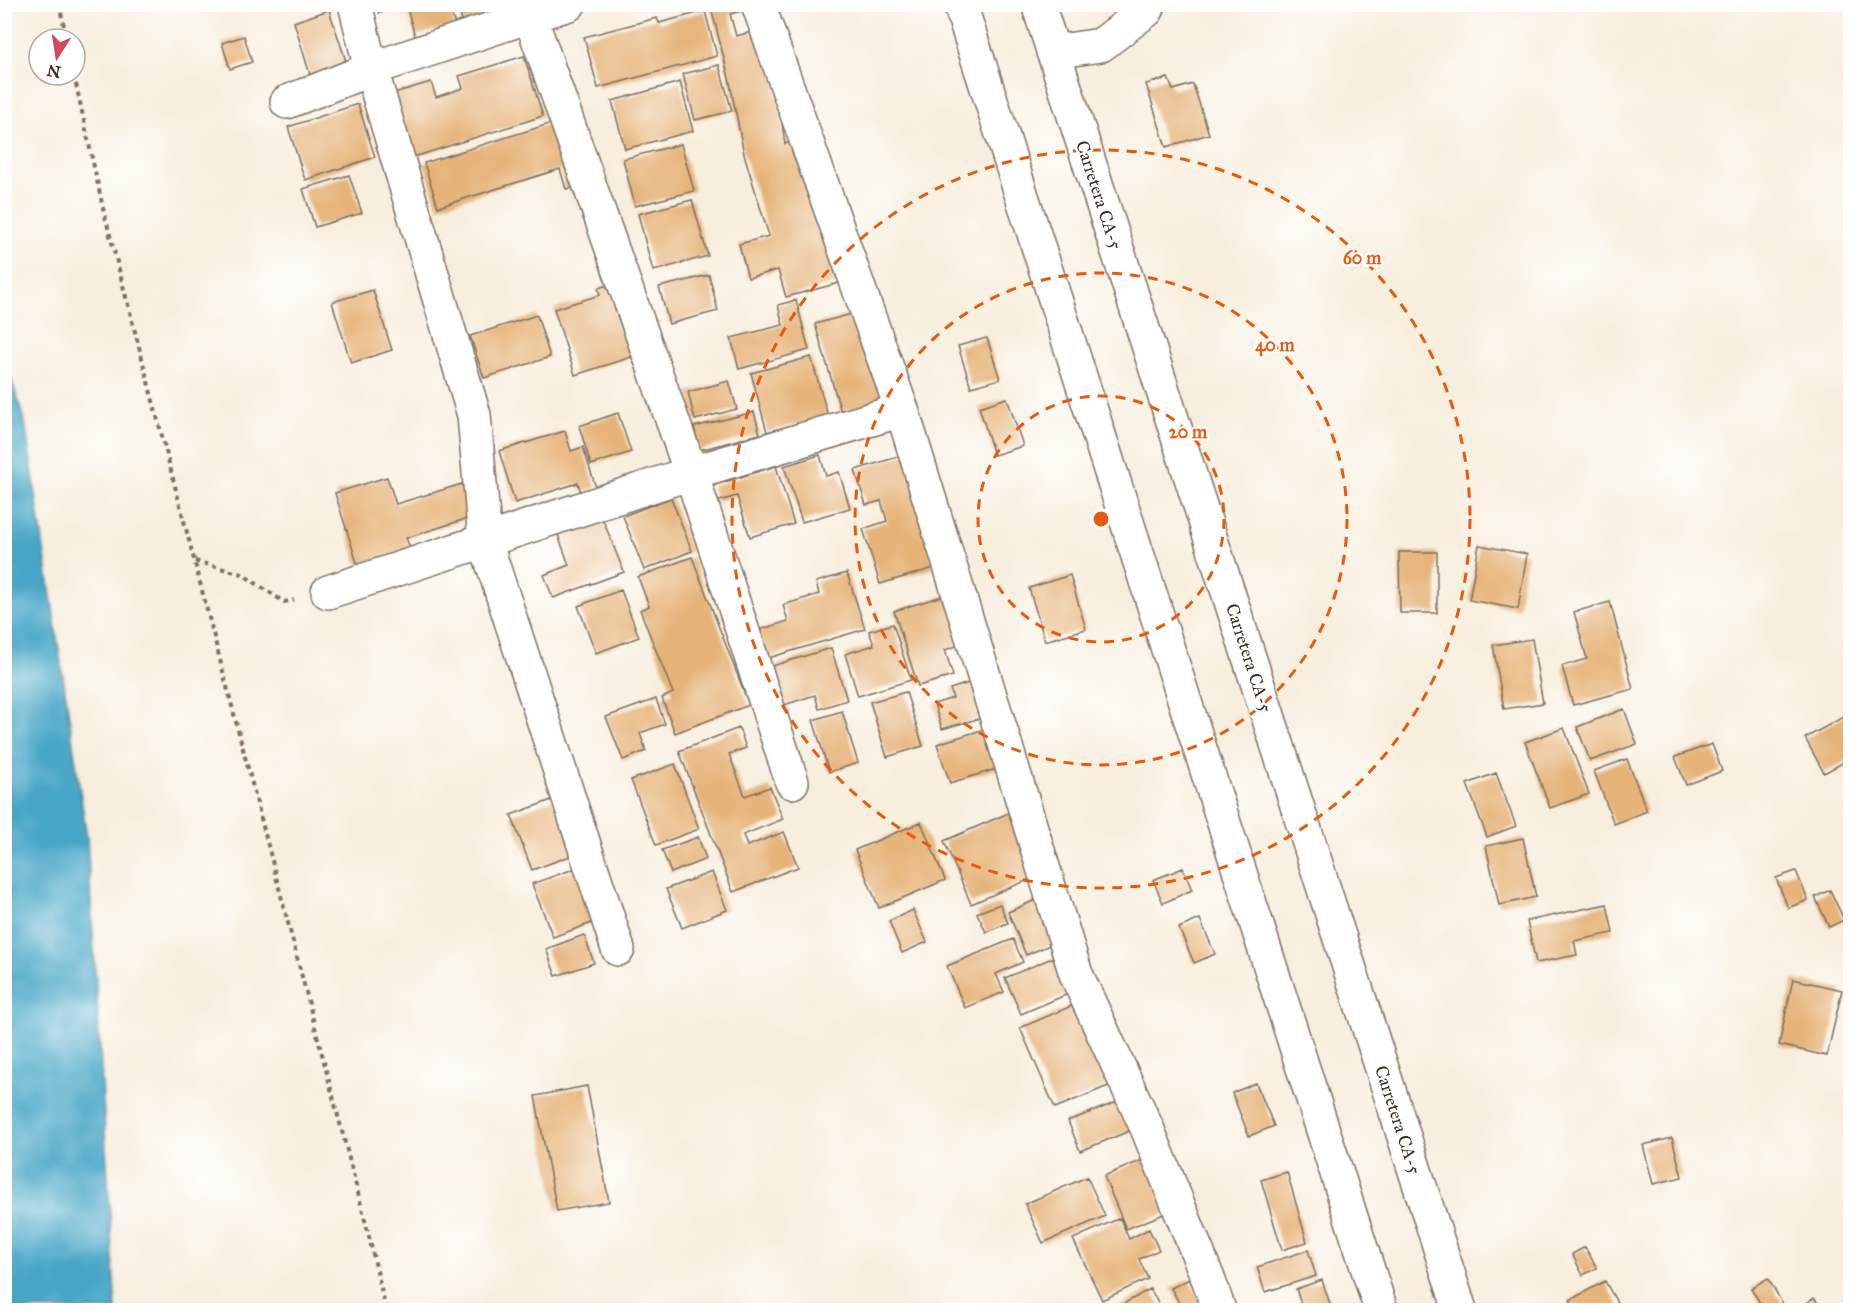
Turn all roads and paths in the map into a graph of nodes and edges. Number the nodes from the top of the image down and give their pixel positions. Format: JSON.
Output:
{"nodes":[{"id":1,"x":59,"y":4,"type":"edge"},
{"id":2,"x":355,"y":4,"type":"edge"},
{"id":3,"x":569,"y":4,"type":"edge"},
{"id":4,"x":758,"y":4,"type":"edge"},
{"id":5,"x":960,"y":4,"type":"edge"},
{"id":6,"x":1038,"y":4,"type":"edge"},
{"id":7,"x":1149,"y":4,"type":"edge"},
{"id":8,"x":528,"y":10,"type":"edge"},
{"id":9,"x":64,"y":27,"type":"edge"},
{"id":10,"x":1053,"y":52,"type":"junction"},
{"id":11,"x":371,"y":69,"type":"junction"},
{"id":12,"x":77,"y":87,"type":"edge"},
{"id":13,"x":287,"y":102,"type":"dead end"},
{"id":14,"x":902,"y":410,"type":"junction"},
{"id":15,"x":691,"y":473,"type":"junction"},
{"id":16,"x":485,"y":541,"type":"junction"},
{"id":17,"x":194,"y":561,"type":"junction"},
{"id":18,"x":328,"y":592,"type":"joint"},
{"id":19,"x":792,"y":782,"type":"dead end"},
{"id":20,"x":618,"y":949,"type":"dead end"},
{"id":21,"x":386,"y":1311,"type":"edge"},
{"id":22,"x":1219,"y":1311,"type":"edge"},
{"id":23,"x":1381,"y":1311,"type":"edge"},
{"id":24,"x":1460,"y":1311,"type":"edge"}],
"edges":[{"from":1,"to":9,"type":"path"},
{"from":2,"to":11,"type":"main road"},
{"from":3,"to":8,"type":"main road"},
{"from":4,"to":14,"type":"main road"},
{"from":5,"to":23,"type":"main road"},
{"from":6,"to":10,"type":"main road","name":"Carretera CA-5"},
{"from":7,"to":10,"type":"main road"},
{"from":8,"to":11,"type":"main road"},
{"from":8,"to":15,"type":"main road"},
{"from":10,"to":24,"type":"main road","name":"Carretera CA-5"},
{"from":11,"to":13,"type":"main road"},
{"from":11,"to":16,"type":"main road"},
{"from":12,"to":17,"type":"path"},
{"from":14,"to":15,"type":"main road"},
{"from":14,"to":22,"type":"main road"},
{"from":15,"to":16,"type":"main road"},
{"from":15,"to":19,"type":"main road"},
{"from":16,"to":18,"type":"main road"},
{"from":16,"to":20,"type":"main road"},
{"from":17,"to":18,"type":"path"},
{"from":17,"to":21,"type":"path"}]}
